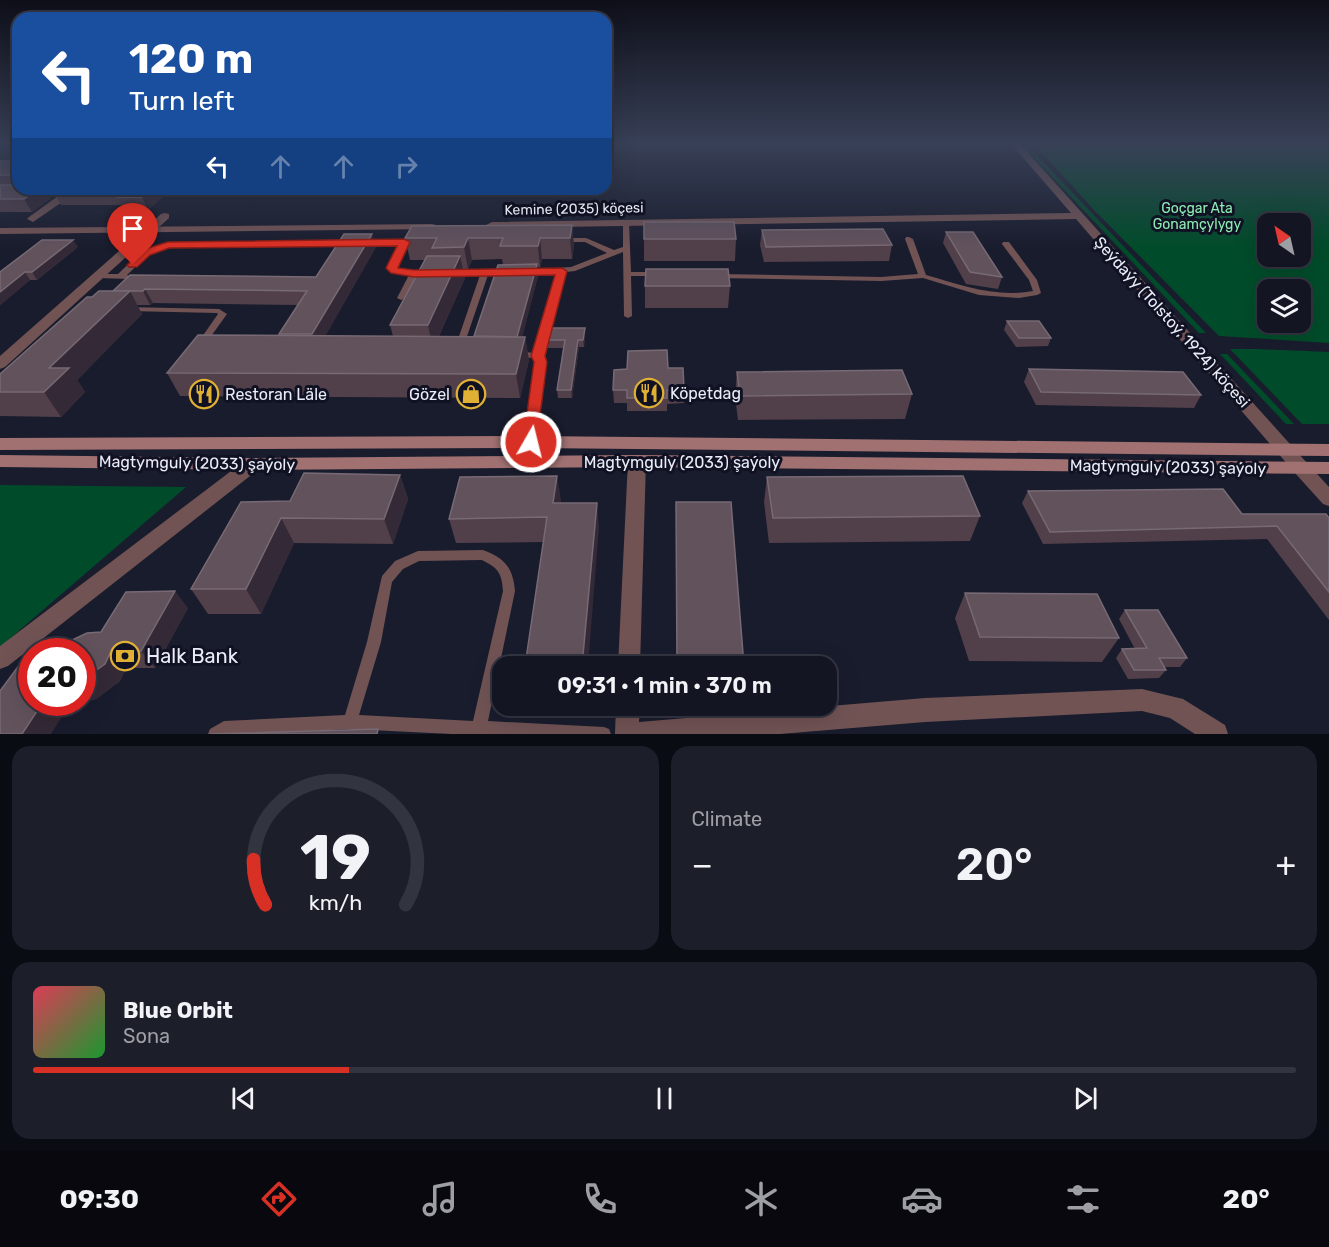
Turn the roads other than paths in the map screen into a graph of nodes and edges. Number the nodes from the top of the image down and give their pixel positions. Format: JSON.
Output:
{"nodes":[{"id":1,"x":1045,"y":179,"type":"edge"},
{"id":2,"x":67,"y":195,"type":"edge"},
{"id":3,"x":165,"y":216,"type":"dead end"},
{"id":4,"x":1077,"y":216,"type":"junction"},
{"id":5,"x":33,"y":219,"type":"dead end"},
{"id":6,"x":626,"y":223,"type":"junction"},
{"id":7,"x":446,"y":226,"type":"edge"},
{"id":8,"x":482,"y":226,"type":"edge"},
{"id":9,"x":150,"y":230,"type":"junction"},
{"id":10,"x":0,"y":231,"type":"edge"},
{"id":11,"x":909,"y":239,"type":"dead end"},
{"id":12,"x":553,"y":240,"type":"edge"},
{"id":13,"x":404,"y":242,"type":"junction"},
{"id":14,"x":427,"y":242,"type":"edge"},
{"id":15,"x":1006,"y":243,"type":"dead end"},
{"id":16,"x":626,"y":248,"type":"junction"},
{"id":17,"x":614,"y":253,"type":"junction"},
{"id":18,"x":562,"y":271,"type":"junction"},
{"id":19,"x":485,"y":273,"type":"junction"},
{"id":20,"x":626,"y":273,"type":"junction"},
{"id":21,"x":414,"y":274,"type":"junction"},
{"id":22,"x":661,"y":274,"type":"edge"},
{"id":23,"x":98,"y":276,"type":"junction"},
{"id":24,"x":708,"y":276,"type":"edge"},
{"id":25,"x":923,"y":276,"type":"junction"},
{"id":26,"x":120,"y":277,"type":"junction"},
{"id":27,"x":132,"y":277,"type":"edge"},
{"id":28,"x":401,"y":298,"type":"dead end"},
{"id":29,"x":119,"y":309,"type":"edge"},
{"id":30,"x":628,"y":316,"type":"dead end"},
{"id":31,"x":204,"y":339,"type":"junction"},
{"id":32,"x":215,"y":340,"type":"edge"},
{"id":33,"x":195,"y":353,"type":"edge"},
{"id":34,"x":445,"y":353,"type":"edge"},
{"id":35,"x":457,"y":353,"type":"junction"},
{"id":36,"x":468,"y":353,"type":"edge"},
{"id":37,"x":509,"y":354,"type":"edge"},
{"id":38,"x":538,"y":356,"type":"junction"},
{"id":39,"x":0,"y":364,"type":"edge"},
{"id":40,"x":531,"y":442,"type":"junction"},
{"id":41,"x":0,"y":444,"type":"edge"},
{"id":42,"x":1285,"y":450,"type":"junction"},
{"id":43,"x":1329,"y":450,"type":"edge"},
{"id":44,"x":0,"y":461,"type":"edge"},
{"id":45,"x":637,"y":461,"type":"junction"},
{"id":46,"x":253,"y":464,"type":"junction"},
{"id":47,"x":1301,"y":468,"type":"junction"},
{"id":48,"x":1329,"y":468,"type":"edge"},
{"id":49,"x":1329,"y":499,"type":"edge"},
{"id":50,"x":629,"y":656,"type":"edge"},
{"id":51,"x":0,"y":659,"type":"edge"},
{"id":52,"x":628,"y":716,"type":"edge"},
{"id":53,"x":350,"y":722,"type":"junction"},
{"id":54,"x":479,"y":728,"type":"junction"},
{"id":55,"x":215,"y":734,"type":"edge"},
{"id":56,"x":604,"y":734,"type":"edge"},
{"id":57,"x":627,"y":734,"type":"edge"},
{"id":58,"x":639,"y":734,"type":"edge"},
{"id":59,"x":1216,"y":734,"type":"edge"}],
"edges":[{"from":1,"to":4,"type":"street","name":"Şeýdaýy (Tolstoý, 1924) köçesi"},
{"from":2,"to":5,"type":"street"},
{"from":3,"to":9,"type":"street"},
{"from":4,"to":6,"type":"street","name":"Kemine (2035) köçesi"},
{"from":4,"to":42,"type":"street","name":"Şeýdaýy (Tolstoý, 1924) köçesi"},
{"from":6,"to":8,"type":"street","name":"Kemine (2035) köçesi"},
{"from":6,"to":16,"type":"lane"},
{"from":7,"to":9,"type":"street"},
{"from":9,"to":10,"type":"street"},
{"from":9,"to":23,"type":"street"},
{"from":11,"to":25,"type":"lane"},
{"from":12,"to":17,"type":"lane"},
{"from":13,"to":14,"type":"lane"},
{"from":13,"to":21,"type":"lane"},
{"from":13,"to":26,"type":"lane"},
{"from":15,"to":25,"type":"lane"},
{"from":16,"to":17,"type":"lane"},
{"from":16,"to":20,"type":"lane"},
{"from":17,"to":18,"type":"lane"},
{"from":18,"to":19,"type":"lane"},
{"from":18,"to":38,"type":"lane"},
{"from":19,"to":21,"type":"lane"},
{"from":19,"to":35,"type":"lane"},
{"from":20,"to":22,"type":"lane"},
{"from":20,"to":30,"type":"lane"},
{"from":21,"to":28,"type":"lane"},
{"from":23,"to":26,"type":"lane"},
{"from":23,"to":39,"type":"street"},
{"from":24,"to":25,"type":"lane"},
{"from":26,"to":27,"type":"lane"},
{"from":29,"to":31,"type":"lane"},
{"from":31,"to":32,"type":"lane"},
{"from":31,"to":33,"type":"lane"},
{"from":34,"to":35,"type":"lane"},
{"from":35,"to":36,"type":"lane"},
{"from":37,"to":38,"type":"lane"},
{"from":38,"to":40,"type":"lane"},
{"from":40,"to":41,"type":"main road","name":"Magtymguly (2033) şaýoly"},
{"from":40,"to":42,"type":"main road","name":"Magtymguly (2033) şaýoly"},
{"from":42,"to":43,"type":"main road","name":"Magtymguly (2033) şaýoly"},
{"from":42,"to":47,"type":"street","name":"Şeýdaýy (Tolstoý, 1924) köçesi"},
{"from":44,"to":46,"type":"main road","name":"Magtymguly (2033) şaýoly"},
{"from":45,"to":46,"type":"main road","name":"Magtymguly (2033) şaýoly"},
{"from":45,"to":47,"type":"main road","name":"Magtymguly (2033) şaýoly"},
{"from":45,"to":50,"type":"street"},
{"from":46,"to":51,"type":"street"},
{"from":47,"to":48,"type":"main road","name":"Magtymguly (2033) şaýoly"},
{"from":47,"to":49,"type":"street","name":"Şeýdaýy (Tolstoý, 1924) köçesi"},
{"from":52,"to":57,"type":"street"},
{"from":53,"to":54,"type":"lane"},
{"from":53,"to":54,"type":"lane"},
{"from":53,"to":55,"type":"lane"},
{"from":54,"to":56,"type":"lane"},
{"from":58,"to":59,"type":"street"}]}
